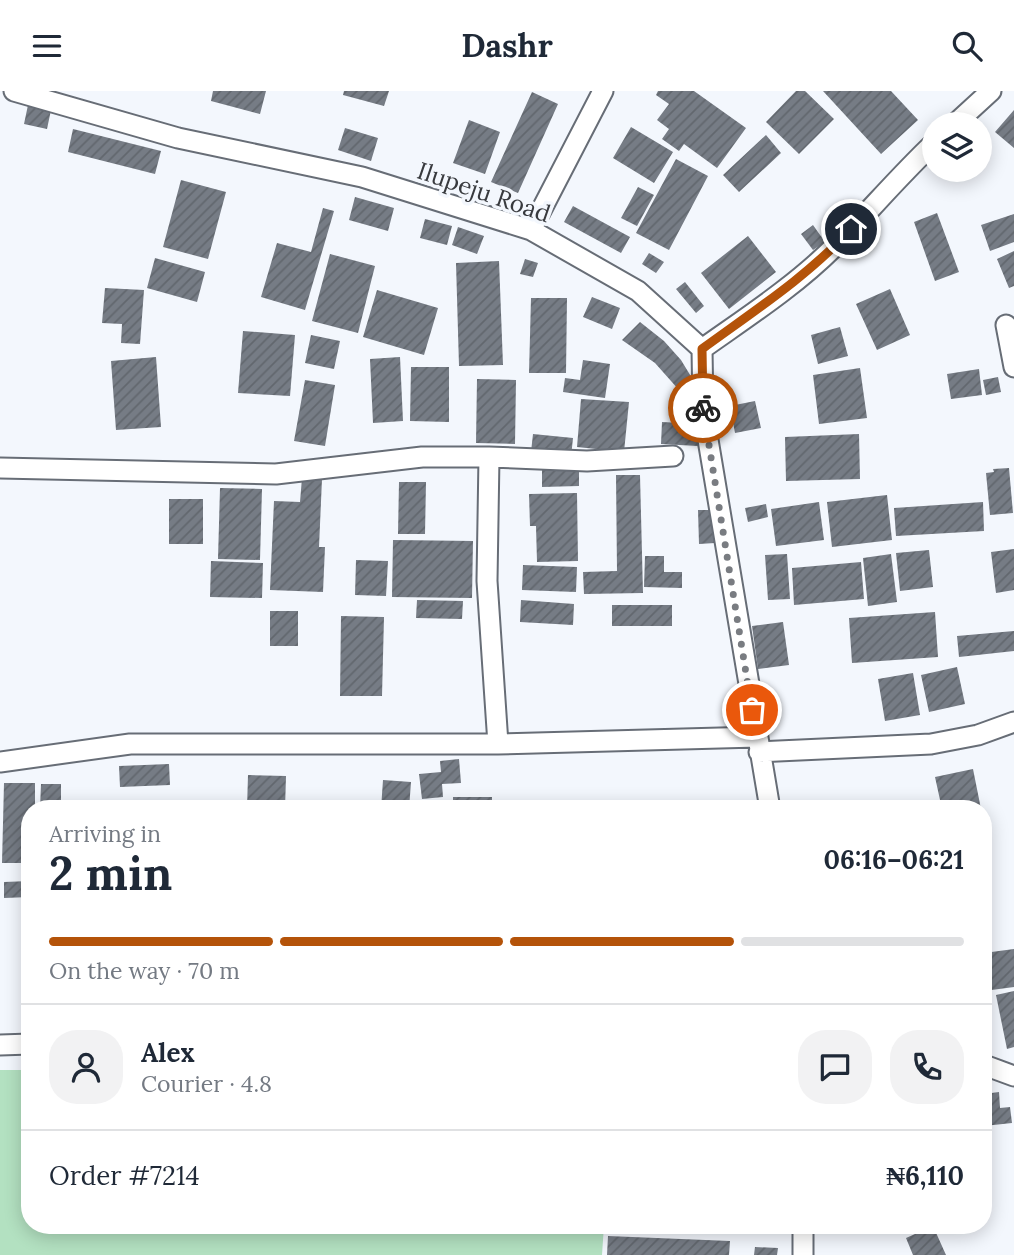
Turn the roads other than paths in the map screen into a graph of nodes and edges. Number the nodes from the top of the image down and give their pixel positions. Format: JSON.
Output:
{"nodes":[{"id":1,"x":14,"y":91,"type":"edge"},
{"id":2,"x":604,"y":91,"type":"edge"},
{"id":3,"x":991,"y":91,"type":"edge"},
{"id":4,"x":968,"y":112,"type":"edge"},
{"id":5,"x":922,"y":154,"type":"edge"},
{"id":6,"x":531,"y":229,"type":"junction"},
{"id":7,"x":1006,"y":325,"type":"dead end"},
{"id":8,"x":702,"y":349,"type":"junction"},
{"id":9,"x":1014,"y":367,"type":"edge"},
{"id":10,"x":673,"y":456,"type":"dead end"},
{"id":11,"x":489,"y":457,"type":"junction"},
{"id":12,"x":0,"y":468,"type":"edge"},
{"id":13,"x":1014,"y":722,"type":"edge"},
{"id":14,"x":498,"y":744,"type":"junction"},
{"id":15,"x":758,"y":745,"type":"junction"},
{"id":16,"x":0,"y":762,"type":"edge"},
{"id":17,"x":768,"y":800,"type":"edge"},
{"id":18,"x":21,"y":1044,"type":"edge"},
{"id":19,"x":0,"y":1045,"type":"edge"},
{"id":20,"x":992,"y":1068,"type":"edge"},
{"id":21,"x":1014,"y":1076,"type":"edge"},
{"id":22,"x":803,"y":1234,"type":"edge"},
{"id":23,"x":803,"y":1255,"type":"edge"}],
"edges":[{"from":1,"to":6,"type":"street","name":"Ilupeju Road"},
{"from":2,"to":6,"type":"street"},
{"from":3,"to":4,"type":"street"},
{"from":5,"to":8,"type":"street"},
{"from":6,"to":8,"type":"street","name":"Ilupeju Road"},
{"from":7,"to":9,"type":"street"},
{"from":8,"to":15,"type":"street"},
{"from":10,"to":11,"type":"street"},
{"from":11,"to":12,"type":"street"},
{"from":11,"to":14,"type":"street"},
{"from":13,"to":15,"type":"street"},
{"from":14,"to":15,"type":"street"},
{"from":14,"to":16,"type":"street"},
{"from":15,"to":17,"type":"street"},
{"from":18,"to":19,"type":"street"},
{"from":20,"to":21,"type":"street"},
{"from":22,"to":23,"type":"street"}]}
